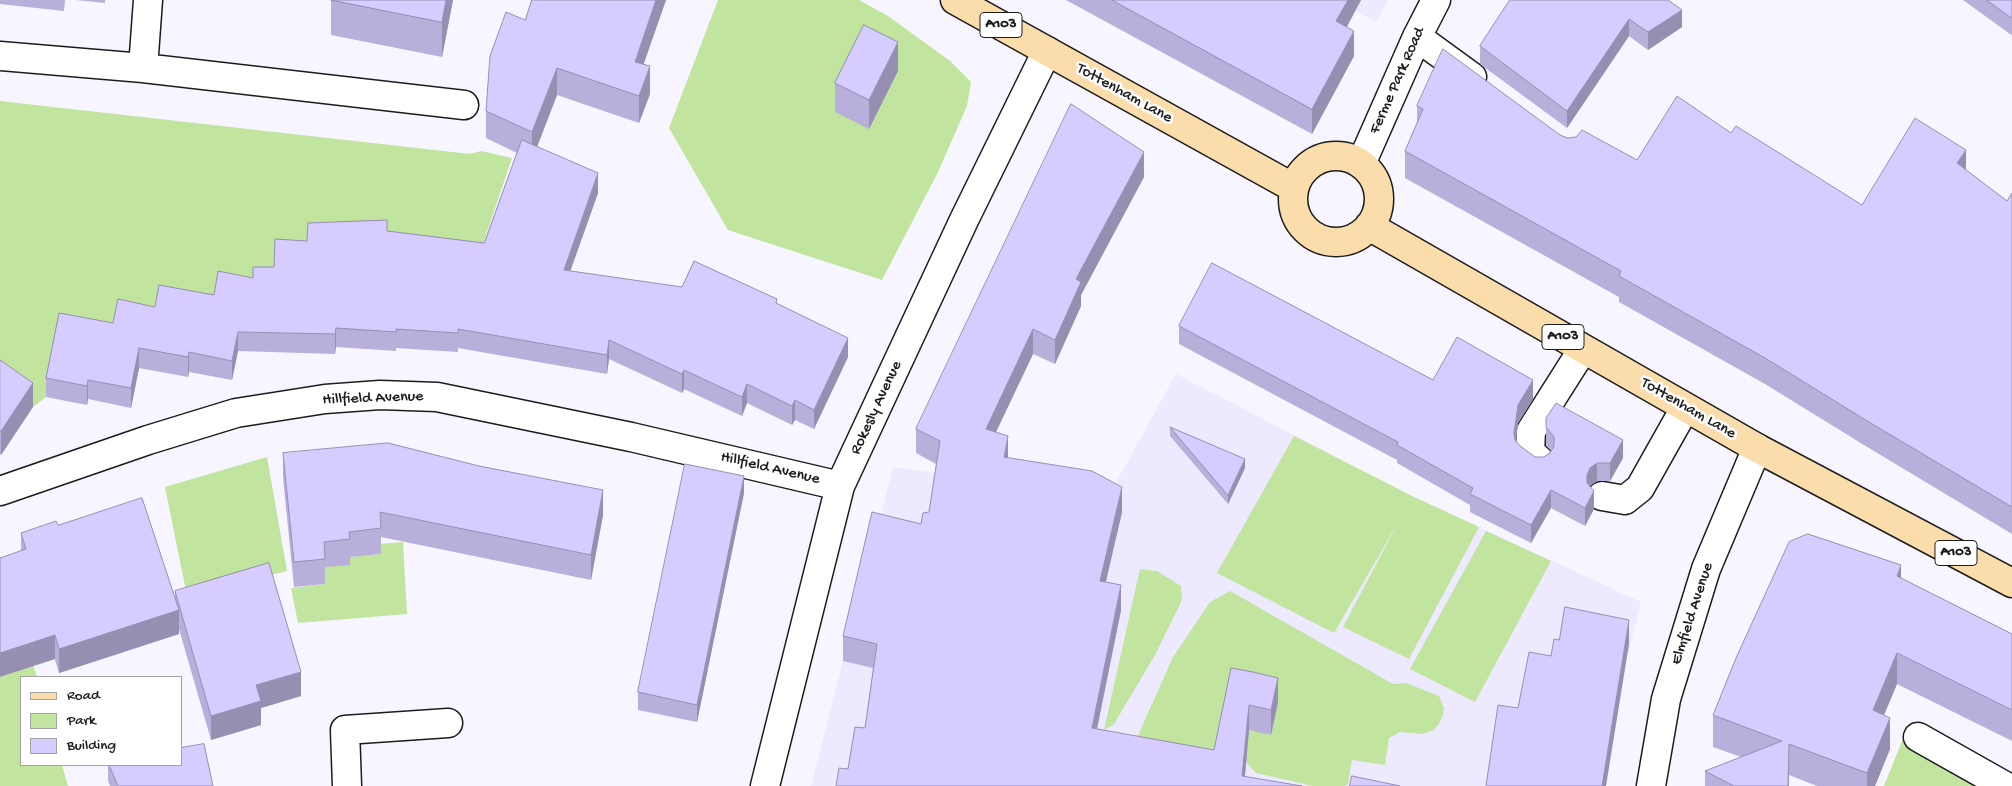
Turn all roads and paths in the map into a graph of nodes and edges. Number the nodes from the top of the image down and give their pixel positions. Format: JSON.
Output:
{"nodes":[{"id":1,"x":148,"y":0,"type":"edge"},
{"id":2,"x":955,"y":0,"type":"edge"},
{"id":3,"x":1436,"y":0,"type":"edge"},
{"id":4,"x":1417,"y":37,"type":"junction"},
{"id":5,"x":1047,"y":51,"type":"junction"},
{"id":6,"x":0,"y":56,"type":"edge"},
{"id":7,"x":143,"y":68,"type":"junction"},
{"id":8,"x":1489,"y":90,"type":"edge"},
{"id":9,"x":464,"y":105,"type":"dead end"},
{"id":10,"x":1361,"y":164,"type":"junction"},
{"id":11,"x":1294,"y":188,"type":"junction"},
{"id":12,"x":1369,"y":226,"type":"junction"},
{"id":13,"x":1583,"y":349,"type":"junction"},
{"id":14,"x":1685,"y":408,"type":"junction"},
{"id":15,"x":1757,"y":448,"type":"junction"},
{"id":16,"x":1539,"y":460,"type":"edge"},
{"id":17,"x":840,"y":486,"type":"junction"},
{"id":18,"x":0,"y":491,"type":"edge"},
{"id":19,"x":1602,"y":496,"type":"dead end"},
{"id":20,"x":2012,"y":583,"type":"edge"},
{"id":21,"x":448,"y":722,"type":"dead end"},
{"id":22,"x":1918,"y":737,"type":"dead end"},
{"id":23,"x":347,"y":786,"type":"edge"},
{"id":24,"x":765,"y":786,"type":"edge"},
{"id":25,"x":1651,"y":786,"type":"edge"},
{"id":26,"x":2005,"y":786,"type":"edge"}],
"edges":[{"from":1,"to":7,"type":"street"},
{"from":2,"to":5,"type":"main road","name":"Tottenham Lane","number":"A103"},
{"from":3,"to":4,"type":"street","name":"Ferme Park Road"},
{"from":4,"to":8,"type":"street"},
{"from":4,"to":10,"type":"street","name":"Ferme Park Road"},
{"from":5,"to":11,"type":"main road","name":"Tottenham Lane"},
{"from":5,"to":17,"type":"street","name":"Rokesly Avenue"},
{"from":6,"to":7,"type":"street"},
{"from":7,"to":9,"type":"street"},
{"from":10,"to":11,"type":"main road"},
{"from":10,"to":12,"type":"main road"},
{"from":11,"to":12,"type":"main road"},
{"from":12,"to":13,"type":"main road","name":"Tottenham Lane","number":"A103"},
{"from":13,"to":14,"type":"main road","name":"Tottenham Lane","number":"A103"},
{"from":13,"to":16,"type":"street"},
{"from":14,"to":15,"type":"main road","name":"Tottenham Lane","number":"A103"},
{"from":14,"to":19,"type":"street"},
{"from":15,"to":20,"type":"main road","name":"Tottenham Lane","number":"A103"},
{"from":15,"to":25,"type":"street","name":"Elmfield Avenue"},
{"from":17,"to":18,"type":"street","name":"Hillfield Avenue"},
{"from":17,"to":24,"type":"street","name":"Rokesly Avenue"},
{"from":21,"to":23,"type":"street"},
{"from":22,"to":26,"type":"street"}]}
